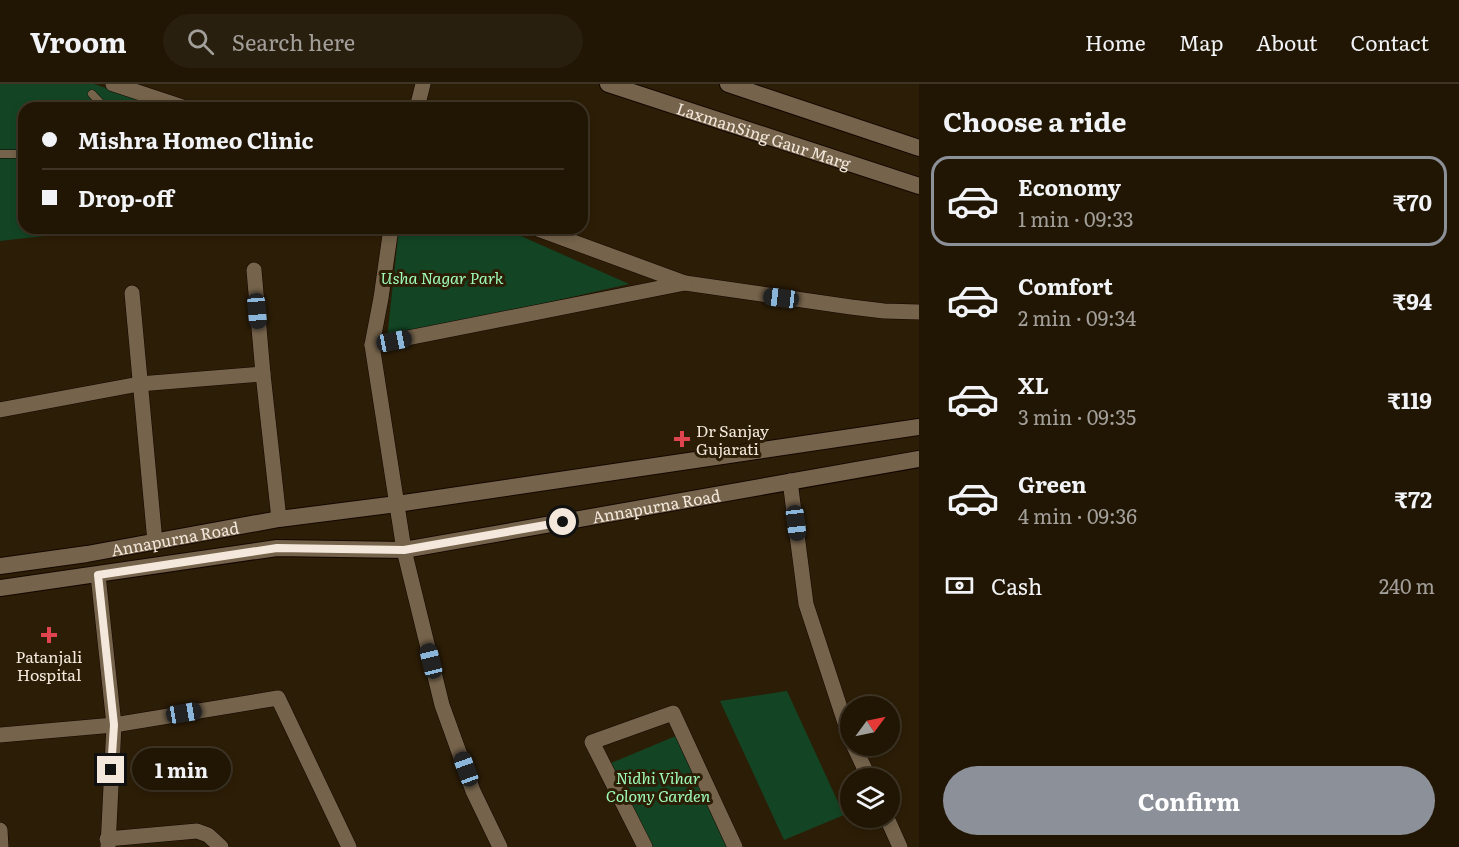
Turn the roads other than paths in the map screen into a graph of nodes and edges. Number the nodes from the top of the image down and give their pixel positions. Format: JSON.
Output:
{"nodes":[{"id":1,"x":113,"y":84,"type":"edge"},
{"id":2,"x":423,"y":84,"type":"edge"},
{"id":3,"x":608,"y":84,"type":"edge"},
{"id":4,"x":728,"y":84,"type":"edge"},
{"id":5,"x":92,"y":94,"type":"dead end"},
{"id":6,"x":99,"y":102,"type":"edge"},
{"id":7,"x":168,"y":102,"type":"edge"},
{"id":8,"x":418,"y":102,"type":"edge"},
{"id":9,"x":919,"y":148,"type":"edge"},
{"id":10,"x":0,"y":154,"type":"edge"},
{"id":11,"x":18,"y":154,"type":"edge"},
{"id":12,"x":919,"y":186,"type":"edge"},
{"id":13,"x":390,"y":234,"type":"edge"},
{"id":14,"x":551,"y":234,"type":"edge"},
{"id":15,"x":254,"y":270,"type":"dead end"},
{"id":16,"x":686,"y":283,"type":"junction"},
{"id":17,"x":132,"y":293,"type":"dead end"},
{"id":18,"x":919,"y":312,"type":"edge"},
{"id":19,"x":372,"y":345,"type":"junction"},
{"id":20,"x":262,"y":374,"type":"junction"},
{"id":21,"x":140,"y":384,"type":"junction"},
{"id":22,"x":0,"y":410,"type":"edge"},
{"id":23,"x":919,"y":427,"type":"edge"},
{"id":24,"x":919,"y":459,"type":"edge"},
{"id":25,"x":790,"y":481,"type":"junction"},
{"id":26,"x":397,"y":504,"type":"junction"},
{"id":27,"x":279,"y":519,"type":"junction"},
{"id":28,"x":155,"y":542,"type":"junction"},
{"id":29,"x":404,"y":550,"type":"junction"},
{"id":30,"x":0,"y":566,"type":"edge"},
{"id":31,"x":98,"y":575,"type":"junction"},
{"id":32,"x":0,"y":588,"type":"edge"},
{"id":33,"x":840,"y":708,"type":"edge"},
{"id":34,"x":114,"y":725,"type":"junction"},
{"id":35,"x":0,"y":735,"type":"edge"},
{"id":36,"x":891,"y":828,"type":"edge"},
{"id":37,"x":0,"y":830,"type":"edge"},
{"id":38,"x":108,"y":843,"type":"edge"},
{"id":39,"x":1,"y":847,"type":"edge"},
{"id":40,"x":221,"y":847,"type":"edge"},
{"id":41,"x":349,"y":847,"type":"edge"},
{"id":42,"x":500,"y":847,"type":"edge"},
{"id":43,"x":645,"y":847,"type":"edge"},
{"id":44,"x":735,"y":847,"type":"edge"},
{"id":45,"x":900,"y":847,"type":"edge"}],
"edges":[{"from":1,"to":7,"type":"street"},
{"from":2,"to":8,"type":"street"},
{"from":3,"to":12,"type":"main road","name":"LaxmanSing Gaur Marg"},
{"from":4,"to":9,"type":"main road"},
{"from":5,"to":6,"type":"lane"},
{"from":10,"to":11,"type":"lane"},
{"from":13,"to":19,"type":"street"},
{"from":14,"to":16,"type":"street"},
{"from":15,"to":20,"type":"street"},
{"from":16,"to":18,"type":"street"},
{"from":16,"to":19,"type":"street"},
{"from":17,"to":21,"type":"street"},
{"from":19,"to":26,"type":"street"},
{"from":20,"to":21,"type":"street"},
{"from":20,"to":27,"type":"street"},
{"from":21,"to":22,"type":"street"},
{"from":21,"to":28,"type":"street"},
{"from":23,"to":26,"type":"main road","name":"Annapurna Road"},
{"from":24,"to":25,"type":"main road","name":"Annapurna Road"},
{"from":25,"to":29,"type":"main road","name":"Annapurna Road"},
{"from":25,"to":33,"type":"street"},
{"from":26,"to":27,"type":"main road","name":"Annapurna Road"},
{"from":26,"to":29,"type":"street"},
{"from":27,"to":28,"type":"main road","name":"Annapurna Road"},
{"from":28,"to":30,"type":"main road","name":"Annapurna Road"},
{"from":29,"to":31,"type":"main road","name":"Annapurna Road"},
{"from":29,"to":42,"type":"street"},
{"from":31,"to":32,"type":"main road","name":"Annapurna Road"},
{"from":31,"to":34,"type":"street"},
{"from":34,"to":35,"type":"street"},
{"from":34,"to":38,"type":"street"},
{"from":34,"to":41,"type":"street"},
{"from":36,"to":45,"type":"street"},
{"from":37,"to":39,"type":"street"},
{"from":38,"to":40,"type":"street"},
{"from":43,"to":44,"type":"street"}]}
